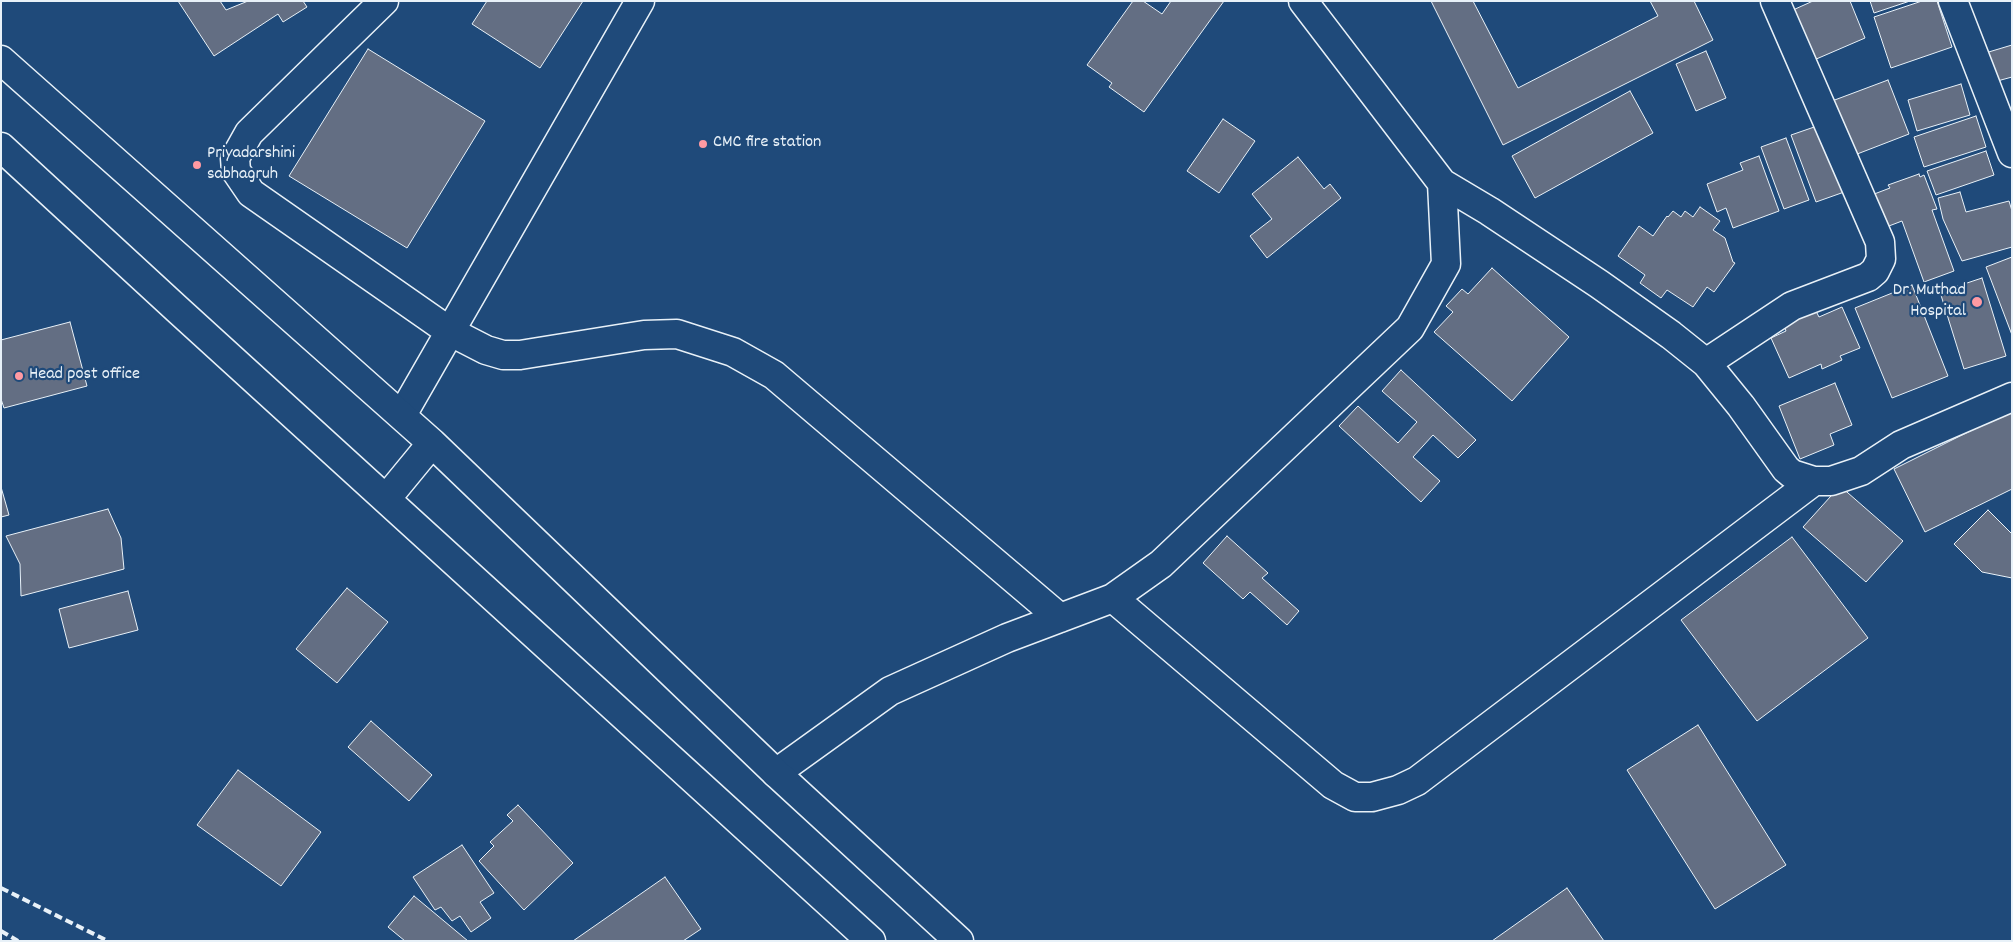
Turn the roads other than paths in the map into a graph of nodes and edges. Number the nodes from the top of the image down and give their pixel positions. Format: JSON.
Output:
{"nodes":[{"id":1,"x":384,"y":1,"type":"edge"},
{"id":2,"x":640,"y":1,"type":"edge"},
{"id":3,"x":1302,"y":1,"type":"edge"},
{"id":4,"x":1775,"y":1,"type":"edge"},
{"id":5,"x":1953,"y":1,"type":"edge"},
{"id":6,"x":1,"y":60,"type":"edge"},
{"id":7,"x":1,"y":147,"type":"edge"},
{"id":8,"x":2012,"y":153,"type":"edge"},
{"id":9,"x":1442,"y":183,"type":"junction"},
{"id":10,"x":449,"y":331,"type":"junction"},
{"id":11,"x":1706,"y":364,"type":"junction"},
{"id":12,"x":2012,"y":397,"type":"edge"},
{"id":13,"x":402,"y":415,"type":"junction"},
{"id":14,"x":432,"y":442,"type":"junction"},
{"id":15,"x":1814,"y":481,"type":"junction"},
{"id":16,"x":386,"y":499,"type":"junction"},
{"id":17,"x":1113,"y":598,"type":"junction"},
{"id":18,"x":1060,"y":618,"type":"junction"},
{"id":19,"x":776,"y":773,"type":"junction"},
{"id":20,"x":870,"y":941,"type":"edge"},
{"id":21,"x":959,"y":941,"type":"edge"}],
"edges":[{"from":1,"to":10,"type":"street"},
{"from":2,"to":10,"type":"street"},
{"from":3,"to":9,"type":"street"},
{"from":4,"to":11,"type":"street"},
{"from":5,"to":8,"type":"street"},
{"from":6,"to":13,"type":"street"},
{"from":7,"to":16,"type":"street"},
{"from":9,"to":11,"type":"street"},
{"from":9,"to":17,"type":"street"},
{"from":10,"to":13,"type":"street"},
{"from":10,"to":18,"type":"street"},
{"from":11,"to":15,"type":"street"},
{"from":12,"to":15,"type":"street"},
{"from":13,"to":14,"type":"street"},
{"from":14,"to":16,"type":"street"},
{"from":14,"to":19,"type":"street"},
{"from":15,"to":17,"type":"street"},
{"from":16,"to":20,"type":"street"},
{"from":17,"to":18,"type":"street"},
{"from":18,"to":19,"type":"street"},
{"from":19,"to":21,"type":"street"}]}
